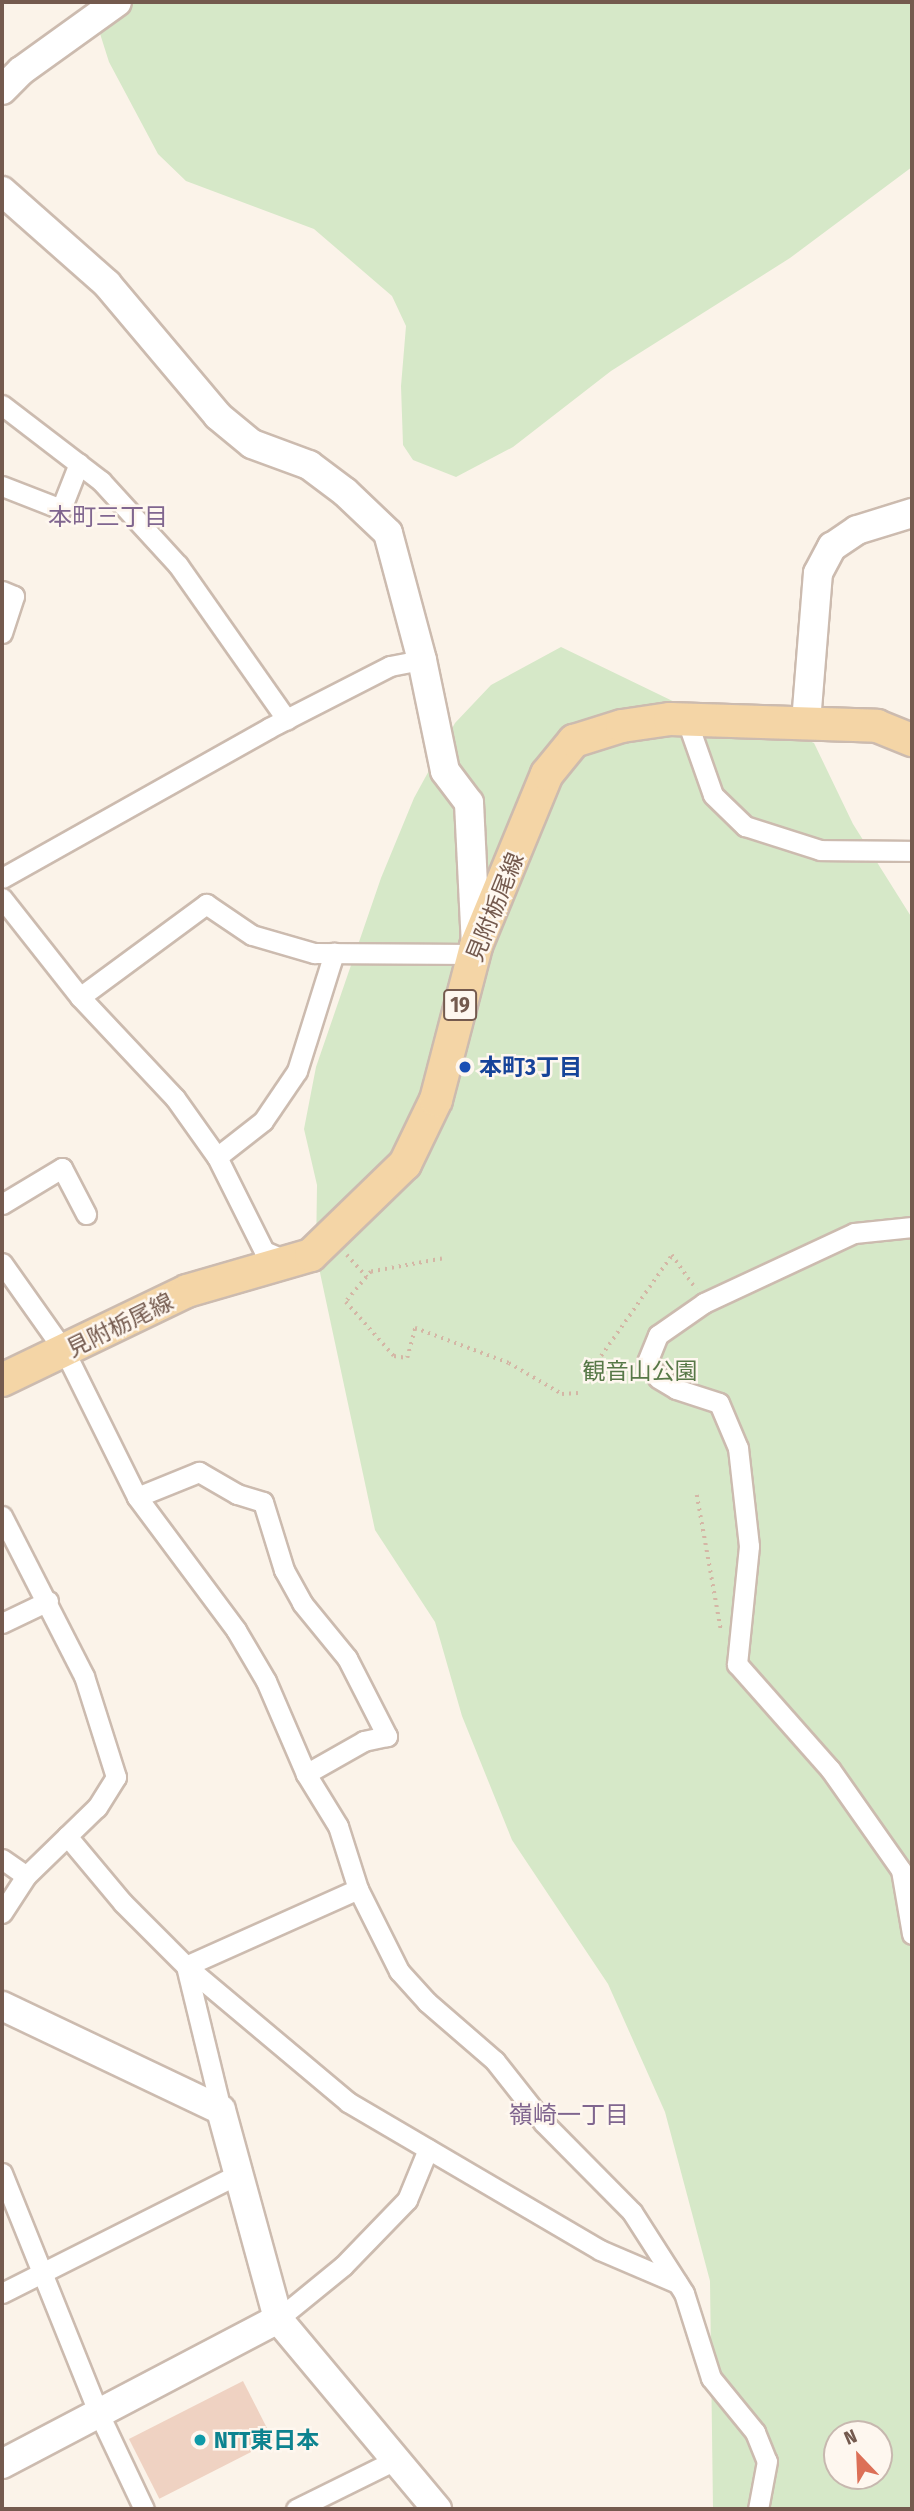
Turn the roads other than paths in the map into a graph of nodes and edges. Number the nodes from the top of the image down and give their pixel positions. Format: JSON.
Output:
{"nodes":[{"id":1,"x":117,"y":2,"type":"edge"},
{"id":2,"x":2,"y":90,"type":"edge"},
{"id":3,"x":2,"y":191,"type":"edge"},
{"id":4,"x":2,"y":405,"type":"edge"},
{"id":5,"x":79,"y":463,"type":"junction"},
{"id":6,"x":2,"y":486,"type":"edge"},
{"id":7,"x":912,"y":513,"type":"edge"},
{"id":8,"x":2,"y":591,"type":"edge"},
{"id":9,"x":2,"y":634,"type":"edge"},
{"id":10,"x":422,"y":660,"type":"junction"},
{"id":11,"x":287,"y":720,"type":"junction"},
{"id":12,"x":687,"y":721,"type":"junction"},
{"id":13,"x":806,"y":722,"type":"junction"},
{"id":14,"x":912,"y":740,"type":"edge"},
{"id":15,"x":912,"y":851,"type":"edge"},
{"id":16,"x":2,"y":878,"type":"edge"},
{"id":17,"x":2,"y":898,"type":"edge"},
{"id":18,"x":475,"y":950,"type":"junction"},
{"id":19,"x":334,"y":953,"type":"junction"},
{"id":20,"x":80,"y":997,"type":"junction"},
{"id":21,"x":217,"y":1157,"type":"junction"},
{"id":22,"x":2,"y":1204,"type":"edge"},
{"id":23,"x":86,"y":1214,"type":"dead end"},
{"id":24,"x":912,"y":1227,"type":"edge"},
{"id":25,"x":2,"y":1263,"type":"edge"},
{"id":26,"x":293,"y":1263,"type":"junction"},
{"id":27,"x":65,"y":1352,"type":"junction"},
{"id":28,"x":2,"y":1380,"type":"edge"},
{"id":29,"x":137,"y":1497,"type":"junction"},
{"id":30,"x":2,"y":1516,"type":"edge"},
{"id":31,"x":48,"y":1601,"type":"junction"},
{"id":32,"x":2,"y":1623,"type":"edge"},
{"id":33,"x":306,"y":1774,"type":"junction"},
{"id":34,"x":67,"y":1836,"type":"junction"},
{"id":35,"x":2,"y":1859,"type":"edge"},
{"id":36,"x":26,"y":1876,"type":"junction"},
{"id":37,"x":358,"y":1889,"type":"junction"},
{"id":38,"x":2,"y":1913,"type":"edge"},
{"id":39,"x":912,"y":1934,"type":"edge"},
{"id":40,"x":186,"y":1966,"type":"junction"},
{"id":41,"x":2,"y":2006,"type":"edge"},
{"id":42,"x":221,"y":2110,"type":"junction"},
{"id":43,"x":428,"y":2149,"type":"junction"},
{"id":44,"x":2,"y":2173,"type":"edge"},
{"id":45,"x":237,"y":2175,"type":"junction"},
{"id":46,"x":44,"y":2271,"type":"junction"},
{"id":47,"x":677,"y":2284,"type":"junction"},
{"id":48,"x":2,"y":2293,"type":"edge"},
{"id":49,"x":278,"y":2319,"type":"junction"},
{"id":50,"x":99,"y":2414,"type":"junction"},
{"id":51,"x":393,"y":2461,"type":"junction"},
{"id":52,"x":2,"y":2464,"type":"edge"},
{"id":53,"x":144,"y":2509,"type":"edge"},
{"id":54,"x":296,"y":2509,"type":"edge"},
{"id":55,"x":436,"y":2509,"type":"edge"},
{"id":56,"x":758,"y":2509,"type":"edge"}],
"edges":[{"from":1,"to":2,"type":"street"},
{"from":3,"to":10,"type":"street"},
{"from":4,"to":5,"type":"street"},
{"from":5,"to":6,"type":"street"},
{"from":5,"to":11,"type":"street"},
{"from":7,"to":13,"type":"street"},
{"from":8,"to":9,"type":"street"},
{"from":10,"to":11,"type":"street"},
{"from":10,"to":18,"type":"street"},
{"from":11,"to":16,"type":"street"},
{"from":12,"to":13,"type":"main road","name":"見附栃尾線","number":"19"},
{"from":12,"to":15,"type":"street"},
{"from":12,"to":18,"type":"main road","name":"見附栃尾線","number":"19"},
{"from":13,"to":14,"type":"main road","name":"見附栃尾線","number":"19"},
{"from":17,"to":20,"type":"street"},
{"from":18,"to":19,"type":"street"},
{"from":18,"to":26,"type":"main road","name":"見附栃尾線","number":"19"},
{"from":19,"to":20,"type":"street"},
{"from":19,"to":21,"type":"street"},
{"from":20,"to":21,"type":"street"},
{"from":21,"to":26,"type":"street"},
{"from":22,"to":23,"type":"street"},
{"from":24,"to":39,"type":"street"},
{"from":25,"to":27,"type":"street"},
{"from":26,"to":27,"type":"main road","name":"見附栃尾線","number":"19"},
{"from":27,"to":28,"type":"main road","name":"見附栃尾線","number":"19"},
{"from":27,"to":29,"type":"street"},
{"from":29,"to":33,"type":"street"},
{"from":29,"to":33,"type":"street"},
{"from":30,"to":31,"type":"street"},
{"from":31,"to":32,"type":"street"},
{"from":31,"to":34,"type":"street"},
{"from":33,"to":37,"type":"street"},
{"from":34,"to":36,"type":"street"},
{"from":34,"to":40,"type":"street"},
{"from":35,"to":36,"type":"street"},
{"from":36,"to":38,"type":"street"},
{"from":37,"to":40,"type":"street"},
{"from":37,"to":47,"type":"street"},
{"from":40,"to":42,"type":"street"},
{"from":40,"to":43,"type":"street"},
{"from":41,"to":42,"type":"street"},
{"from":42,"to":45,"type":"street"},
{"from":43,"to":47,"type":"street"},
{"from":43,"to":49,"type":"street"},
{"from":44,"to":46,"type":"street"},
{"from":45,"to":46,"type":"street"},
{"from":45,"to":49,"type":"street"},
{"from":46,"to":48,"type":"street"},
{"from":46,"to":50,"type":"street"},
{"from":47,"to":56,"type":"street"},
{"from":49,"to":50,"type":"street"},
{"from":49,"to":51,"type":"street"},
{"from":50,"to":52,"type":"street"},
{"from":50,"to":53,"type":"street"},
{"from":51,"to":54,"type":"street"},
{"from":51,"to":55,"type":"street"}]}
